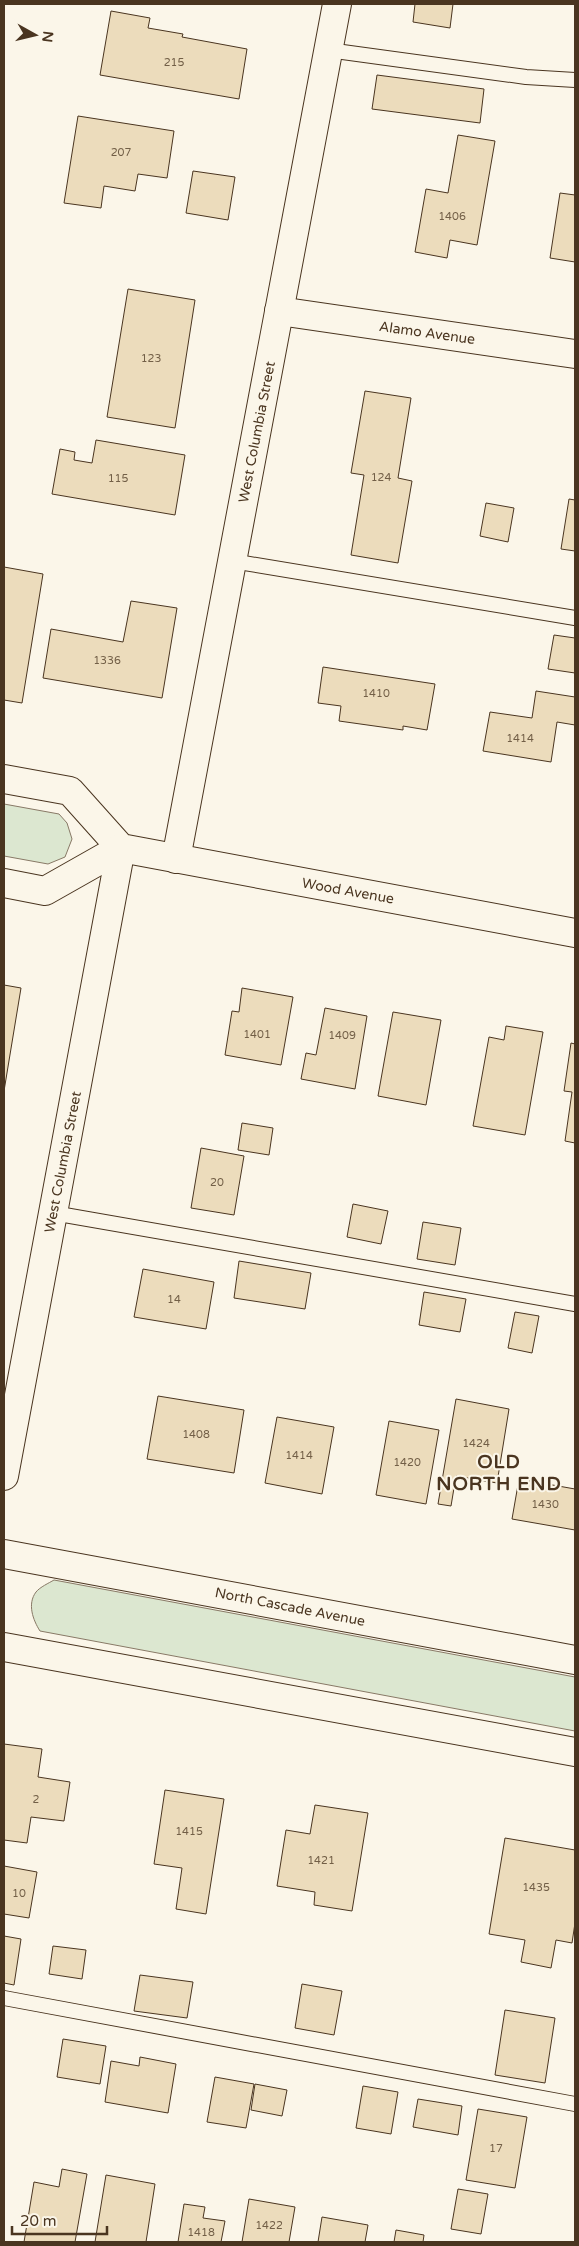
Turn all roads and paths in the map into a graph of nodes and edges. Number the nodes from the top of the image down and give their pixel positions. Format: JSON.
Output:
{"nodes":[{"id":1,"x":336,"y":4,"type":"edge"},
{"id":2,"x":328,"y":50,"type":"junction"},
{"id":3,"x":575,"y":80,"type":"edge"},
{"id":4,"x":279,"y":311,"type":"junction"},
{"id":5,"x":575,"y":354,"type":"edge"},
{"id":6,"x":232,"y":561,"type":"junction"},
{"id":7,"x":575,"y":618,"type":"edge"},
{"id":8,"x":4,"y":779,"type":"edge"},
{"id":9,"x":121,"y":848,"type":"junction"},
{"id":10,"x":176,"y":859,"type":"junction"},
{"id":11,"x":4,"y":883,"type":"edge"},
{"id":12,"x":575,"y":933,"type":"edge"},
{"id":13,"x":53,"y":1213,"type":"junction"},
{"id":14,"x":575,"y":1304,"type":"edge"},
{"id":15,"x":4,"y":1476,"type":"edge"},
{"id":16,"x":4,"y":1554,"type":"edge"},
{"id":17,"x":4,"y":1647,"type":"edge"},
{"id":18,"x":575,"y":1660,"type":"edge"},
{"id":19,"x":575,"y":1752,"type":"edge"},
{"id":20,"x":4,"y":1998,"type":"edge"},
{"id":21,"x":575,"y":2104,"type":"edge"}],
"edges":[{"from":1,"to":2,"type":"street","name":"West Columbia Street"},
{"from":2,"to":3,"type":"lane"},
{"from":2,"to":4,"type":"street","name":"West Columbia Street"},
{"from":4,"to":5,"type":"street","name":"Alamo Avenue"},
{"from":4,"to":6,"type":"street","name":"West Columbia Street"},
{"from":6,"to":7,"type":"lane"},
{"from":6,"to":10,"type":"street","name":"West Columbia Street"},
{"from":8,"to":9,"type":"street"},
{"from":9,"to":10,"type":"street","name":"Wood Avenue"},
{"from":9,"to":11,"type":"street"},
{"from":9,"to":13,"type":"street","name":"West Columbia Street"},
{"from":10,"to":12,"type":"street","name":"Wood Avenue"},
{"from":13,"to":14,"type":"lane"},
{"from":13,"to":15,"type":"street","name":"West Columbia Street"},
{"from":16,"to":18,"type":"street","name":"North Cascade Avenue"},
{"from":17,"to":19,"type":"street"},
{"from":20,"to":21,"type":"lane"}]}
